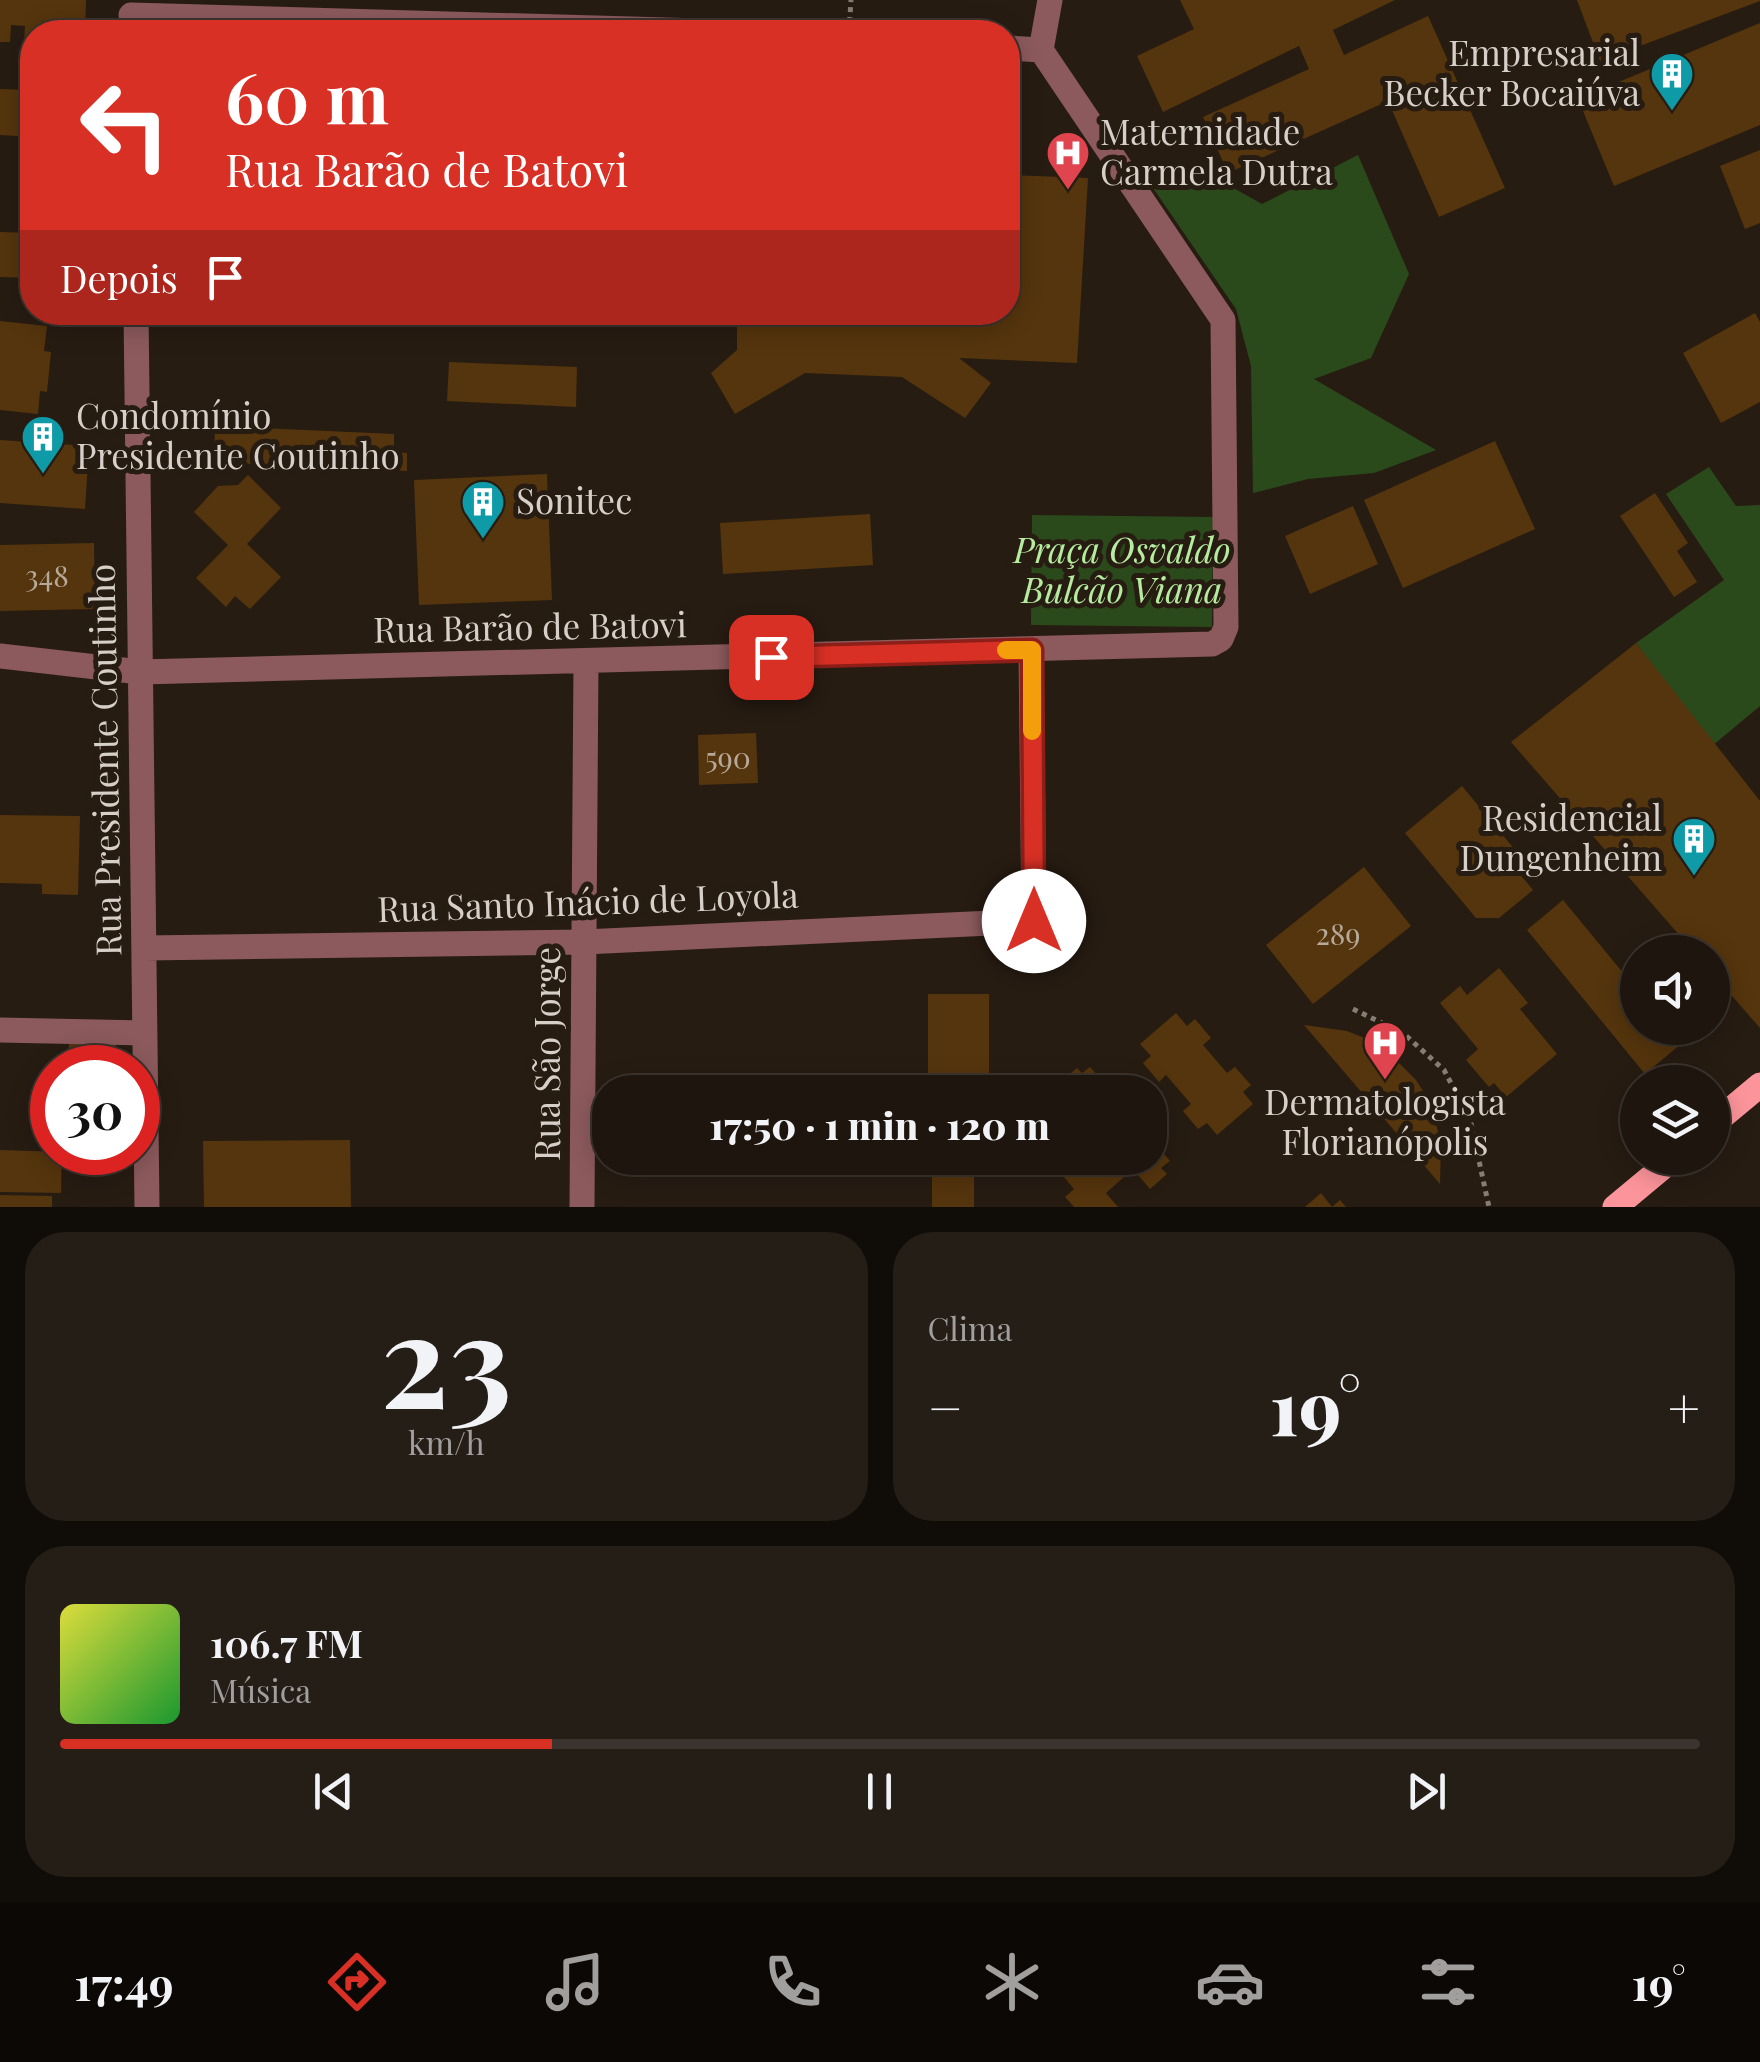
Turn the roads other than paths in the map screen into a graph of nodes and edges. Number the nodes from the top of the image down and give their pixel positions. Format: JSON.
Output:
{"nodes":[{"id":1,"x":1050,"y":0,"type":"edge"},
{"id":2,"x":131,"y":16,"type":"edge"},
{"id":3,"x":283,"y":20,"type":"edge"},
{"id":4,"x":1020,"y":49,"type":"edge"},
{"id":5,"x":1041,"y":50,"type":"junction"},
{"id":6,"x":136,"y":325,"type":"edge"},
{"id":7,"x":1032,"y":650,"type":"junction"},
{"id":8,"x":0,"y":656,"type":"edge"},
{"id":9,"x":586,"y":662,"type":"junction"},
{"id":10,"x":140,"y":672,"type":"junction"},
{"id":11,"x":584,"y":942,"type":"junction"},
{"id":12,"x":144,"y":948,"type":"junction"},
{"id":13,"x":0,"y":1030,"type":"edge"},
{"id":14,"x":145,"y":1033,"type":"junction"},
{"id":15,"x":1760,"y":1085,"type":"edge"},
{"id":16,"x":1730,"y":1110,"type":"edge"},
{"id":17,"x":1654,"y":1175,"type":"edge"},
{"id":18,"x":147,"y":1207,"type":"edge"},
{"id":19,"x":582,"y":1207,"type":"edge"},
{"id":20,"x":1615,"y":1207,"type":"edge"}],
"edges":[{"from":1,"to":5,"type":"street"},
{"from":2,"to":3,"type":"street"},
{"from":4,"to":5,"type":"street"},
{"from":5,"to":7,"type":"street","name":"Rua Barão de Batovi"},
{"from":6,"to":10,"type":"street","name":"Rua Presidente Coutinho"},
{"from":7,"to":9,"type":"street","name":"Rua Barão de Batovi"},
{"from":7,"to":11,"type":"street","name":"Rua Santo Inácio de Loyola"},
{"from":8,"to":10,"type":"street","name":"Rua Barão de Batovi"},
{"from":9,"to":10,"type":"street","name":"Rua Barão de Batovi"},
{"from":9,"to":11,"type":"street","name":"Rua São Jorge"},
{"from":10,"to":12,"type":"street","name":"Rua Presidente Coutinho"},
{"from":11,"to":12,"type":"street","name":"Rua Santo Inácio de Loyola"},
{"from":11,"to":19,"type":"street","name":"Rua São Jorge"},
{"from":12,"to":14,"type":"street","name":"Rua Presidente Coutinho"},
{"from":13,"to":14,"type":"street"},
{"from":14,"to":18,"type":"street","name":"Rua Presidente Coutinho"},
{"from":15,"to":16,"type":"main road"},
{"from":17,"to":20,"type":"main road"}]}
